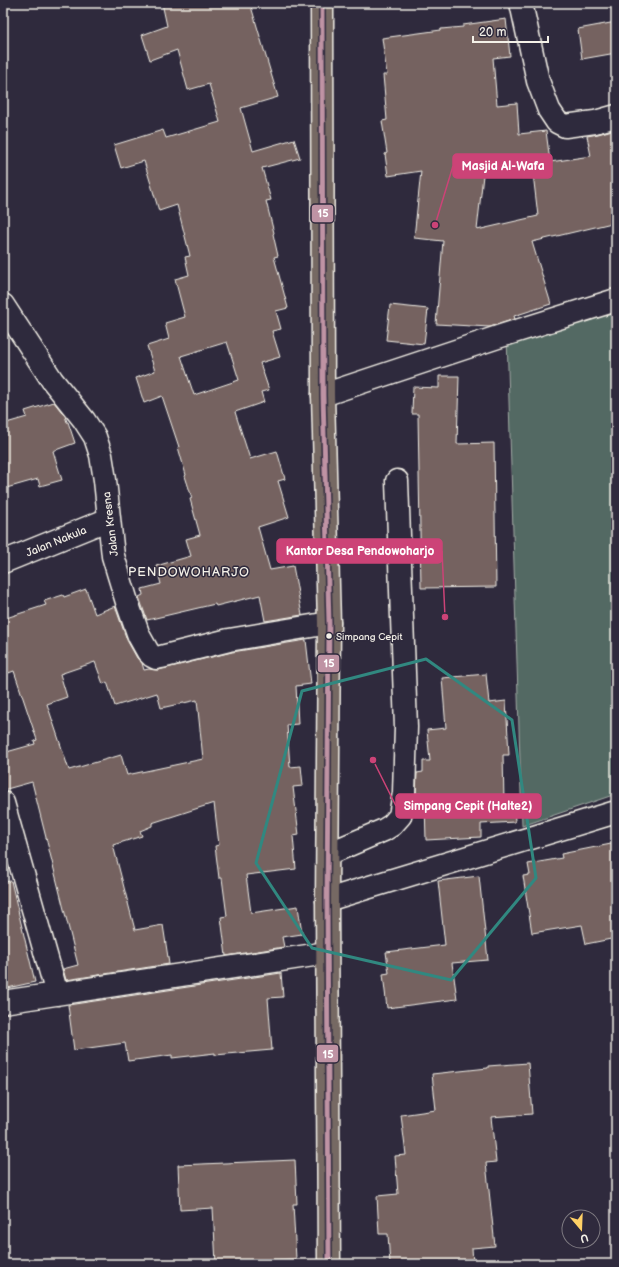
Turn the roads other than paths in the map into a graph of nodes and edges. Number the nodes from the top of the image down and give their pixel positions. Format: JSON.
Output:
{"nodes":[{"id":1,"x":322,"y":3,"type":"edge"},
{"id":2,"x":522,"y":3,"type":"edge"},
{"id":3,"x":616,"y":116,"type":"edge"},
{"id":4,"x":616,"y":300,"type":"edge"},
{"id":5,"x":3,"y":305,"type":"edge"},
{"id":6,"x":323,"y":396,"type":"junction"},
{"id":7,"x":397,"y":481,"type":"dead end"},
{"id":8,"x":109,"y":519,"type":"junction"},
{"id":9,"x":3,"y":562,"type":"edge"},
{"id":10,"x":329,"y":623,"type":"junction"},
{"id":11,"x":4,"y":803,"type":"edge"},
{"id":12,"x":616,"y":812,"type":"edge"},
{"id":13,"x":328,"y":854,"type":"junction"},
{"id":14,"x":327,"y":900,"type":"junction"},
{"id":15,"x":327,"y":953,"type":"junction"},
{"id":16,"x":57,"y":994,"type":"junction"},
{"id":17,"x":3,"y":1002,"type":"edge"},
{"id":18,"x":329,"y":1264,"type":"edge"}],
"edges":[{"from":1,"to":6,"type":"main road"},
{"from":2,"to":3,"type":"street"},
{"from":4,"to":6,"type":"street"},
{"from":5,"to":8,"type":"street","name":"Jalan Kresna"},
{"from":6,"to":10,"type":"main road"},
{"from":7,"to":13,"type":"street"},
{"from":8,"to":9,"type":"street","name":"Jalan Nakula"},
{"from":8,"to":10,"type":"street","name":"Jalan Kresna"},
{"from":10,"to":13,"type":"main road"},
{"from":11,"to":16,"type":"street"},
{"from":12,"to":14,"type":"street"},
{"from":13,"to":14,"type":"main road"},
{"from":14,"to":15,"type":"main road"},
{"from":15,"to":16,"type":"street"},
{"from":15,"to":18,"type":"main road"},
{"from":16,"to":17,"type":"street"}]}
